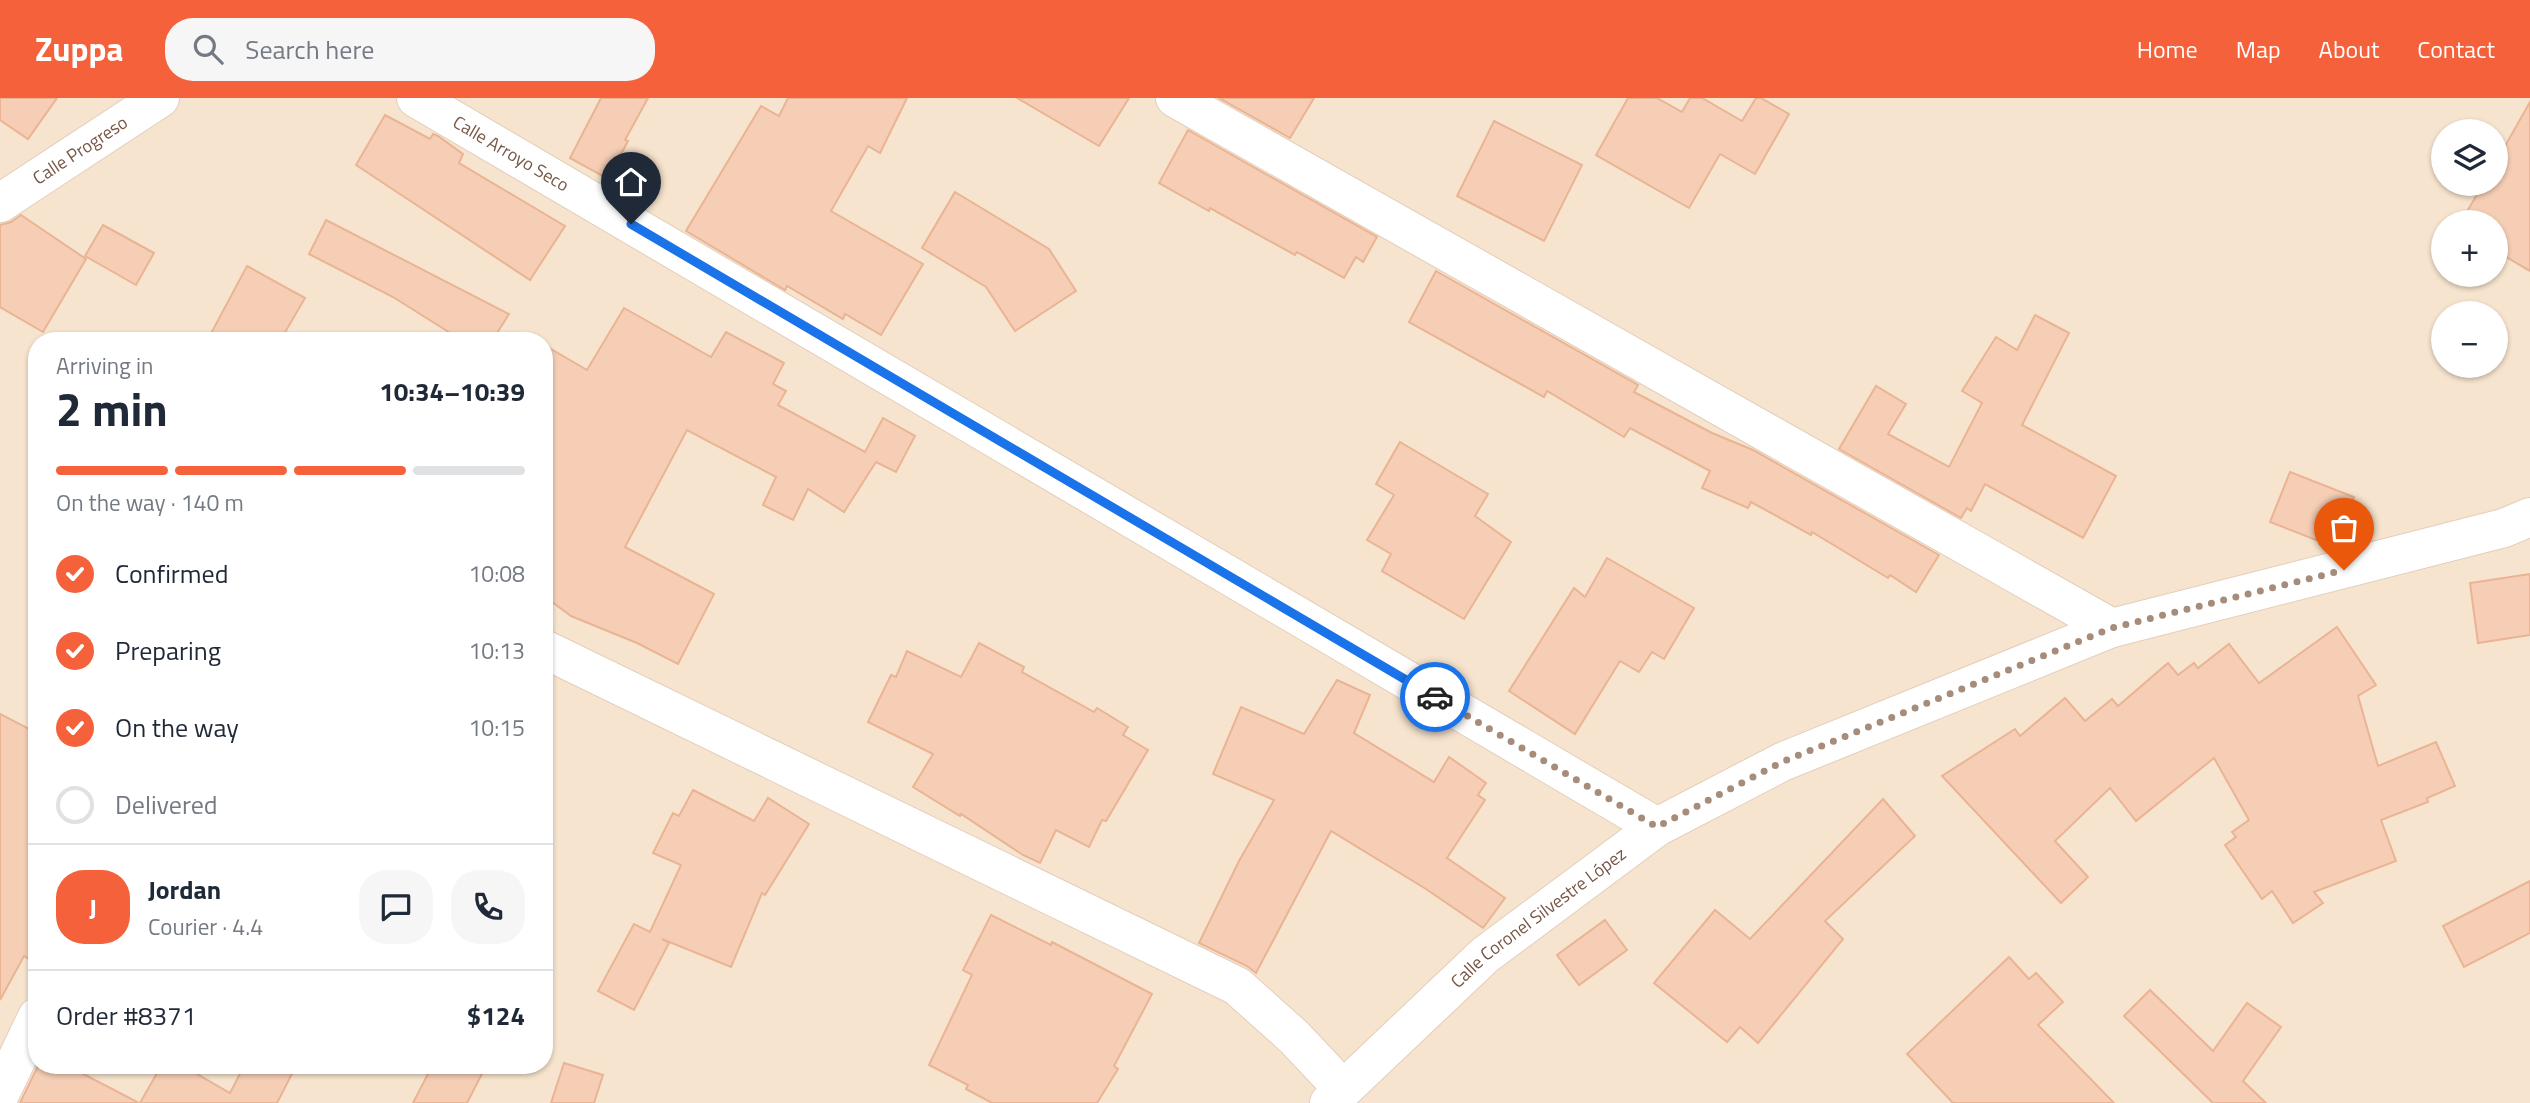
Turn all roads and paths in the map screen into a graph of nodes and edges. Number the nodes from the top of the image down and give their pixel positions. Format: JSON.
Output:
{"nodes":[{"id":1,"x":160,"y":98,"type":"edge"},
{"id":2,"x":416,"y":98,"type":"edge"},
{"id":3,"x":1175,"y":98,"type":"edge"},
{"id":4,"x":0,"y":203,"type":"edge"},
{"id":5,"x":2530,"y":517,"type":"edge"},
{"id":6,"x":2112,"y":628,"type":"junction"},
{"id":7,"x":553,"y":653,"type":"edge"},
{"id":8,"x":1657,"y":827,"type":"junction"},
{"id":9,"x":28,"y":1036,"type":"edge"},
{"id":10,"x":0,"y":1094,"type":"edge"},
{"id":11,"x":1336,"y":1096,"type":"edge"}],
"edges":[{"from":1,"to":4,"type":"street","name":"Calle Progreso"},
{"from":2,"to":8,"type":"street","name":"Calle Arroyo Seco"},
{"from":3,"to":6,"type":"street"},
{"from":5,"to":6,"type":"street","name":"Calle Coronel Silvestre López"},
{"from":6,"to":8,"type":"street","name":"Calle Coronel Silvestre López"},
{"from":7,"to":11,"type":"street"},
{"from":8,"to":11,"type":"street","name":"Calle Coronel Silvestre López"},
{"from":9,"to":10,"type":"street"}]}
